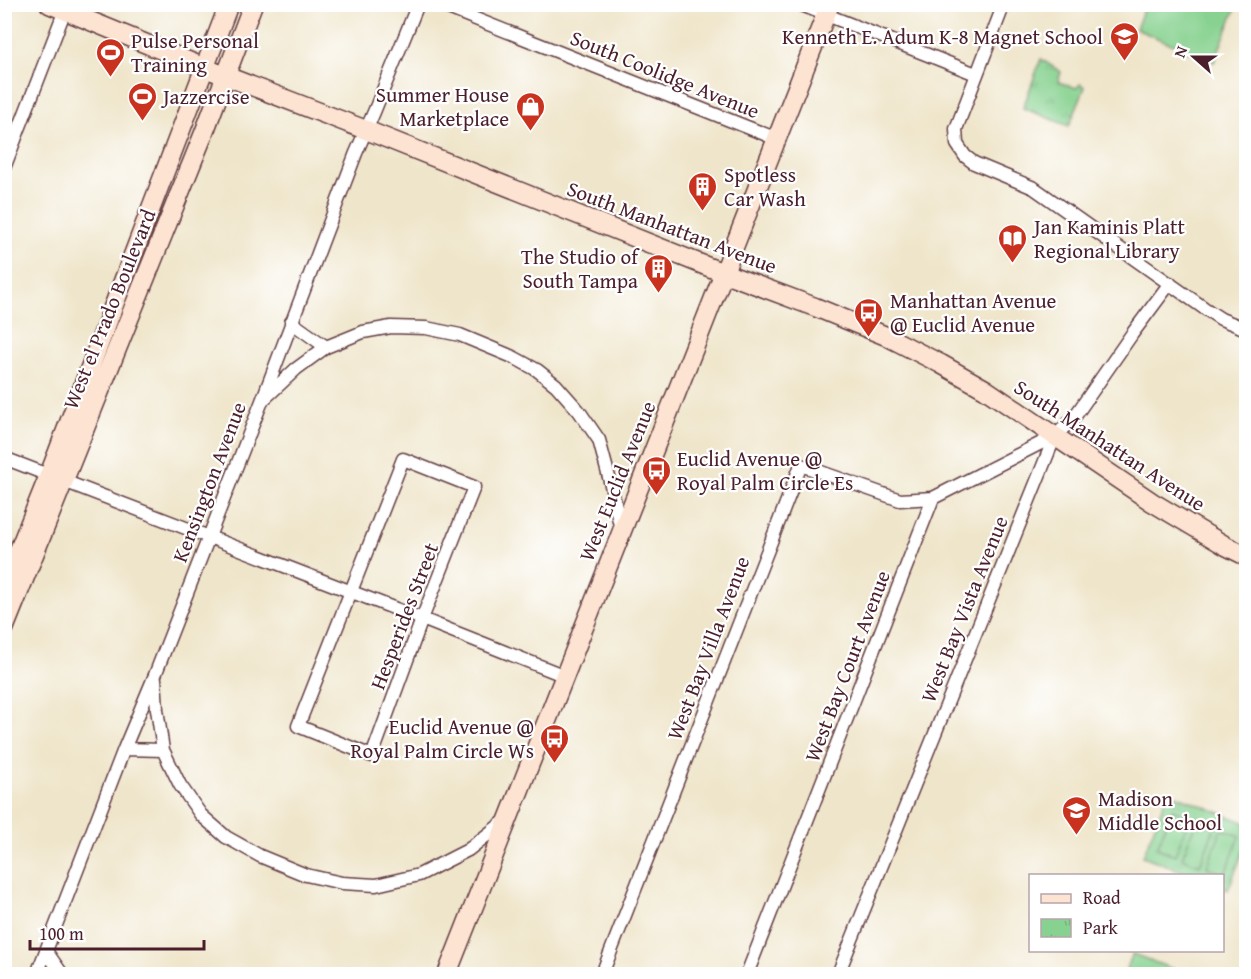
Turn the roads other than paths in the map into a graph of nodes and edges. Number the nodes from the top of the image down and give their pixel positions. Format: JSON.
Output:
{"nodes":[{"id":1,"x":229,"y":4,"type":"edge"},
{"id":2,"x":418,"y":4,"type":"edge"},
{"id":3,"x":438,"y":4,"type":"edge"},
{"id":4,"x":799,"y":4,"type":"edge"},
{"id":5,"x":1004,"y":4,"type":"edge"},
{"id":6,"x":249,"y":6,"type":"edge"},
{"id":7,"x":58,"y":7,"type":"edge"},
{"id":8,"x":828,"y":10,"type":"edge"},
{"id":9,"x":206,"y":68,"type":"junction"},
{"id":10,"x":976,"y":75,"type":"junction"},
{"id":11,"x":226,"y":76,"type":"junction"},
{"id":12,"x":366,"y":130,"type":"junction"},
{"id":13,"x":180,"y":134,"type":"junction"},
{"id":14,"x":777,"y":139,"type":"junction"},
{"id":15,"x":200,"y":141,"type":"junction"},
{"id":16,"x":4,"y":168,"type":"edge"},
{"id":17,"x":724,"y":273,"type":"junction"},
{"id":18,"x":1170,"y":283,"type":"junction"},
{"id":19,"x":116,"y":302,"type":"junction"},
{"id":20,"x":133,"y":309,"type":"junction"},
{"id":21,"x":291,"y":322,"type":"junction"},
{"id":22,"x":1246,"y":329,"type":"edge"},
{"id":23,"x":326,"y":347,"type":"junction"},
{"id":24,"x":262,"y":401,"type":"junction"},
{"id":25,"x":1055,"y":436,"type":"junction"},
{"id":26,"x":4,"y":458,"type":"edge"},
{"id":27,"x":57,"y":478,"type":"junction"},
{"id":28,"x":933,"y":498,"type":"junction"},
{"id":29,"x":621,"y":532,"type":"junction"},
{"id":30,"x":208,"y":537,"type":"junction"},
{"id":31,"x":1246,"y":556,"type":"edge"},
{"id":32,"x":4,"y":586,"type":"edge"},
{"id":33,"x":351,"y":592,"type":"junction"},
{"id":34,"x":422,"y":619,"type":"junction"},
{"id":35,"x":4,"y":629,"type":"edge"},
{"id":36,"x":155,"y":675,"type":"junction"},
{"id":37,"x":565,"y":676,"type":"junction"},
{"id":38,"x":124,"y":749,"type":"junction"},
{"id":39,"x":163,"y":750,"type":"junction"},
{"id":40,"x":508,"y":819,"type":"junction"},
{"id":41,"x":46,"y":951,"type":"junction"},
{"id":42,"x":37,"y":975,"type":"edge"},
{"id":43,"x":62,"y":975,"type":"edge"},
{"id":44,"x":447,"y":975,"type":"edge"},
{"id":45,"x":602,"y":975,"type":"edge"},
{"id":46,"x":747,"y":975,"type":"edge"},
{"id":47,"x":838,"y":975,"type":"edge"}],
"edges":[{"from":1,"to":9,"type":"street","name":"West el Prado Boulevard"},
{"from":2,"to":12,"type":"street","name":"Kensington Avenue"},
{"from":3,"to":14,"type":"street","name":"South Coolidge Avenue"},
{"from":4,"to":8,"type":"street"},
{"from":5,"to":10,"type":"street"},
{"from":6,"to":11,"type":"street","name":"West el Prado Boulevard"},
{"from":7,"to":9,"type":"street","name":"South Manhattan Avenue"},
{"from":7,"to":16,"type":"street"},
{"from":8,"to":10,"type":"street"},
{"from":8,"to":14,"type":"street","name":"West Euclid Avenue"},
{"from":9,"to":11,"type":"street","name":"South Manhattan Avenue"},
{"from":9,"to":13,"type":"street","name":"West el Prado Boulevard"},
{"from":10,"to":18,"type":"street"},
{"from":11,"to":12,"type":"street","name":"South Manhattan Avenue"},
{"from":11,"to":15,"type":"street","name":"West el Prado Boulevard"},
{"from":12,"to":17,"type":"street","name":"South Manhattan Avenue"},
{"from":12,"to":21,"type":"street","name":"Kensington Avenue"},
{"from":13,"to":15,"type":"street"},
{"from":13,"to":19,"type":"street","name":"West el Prado Boulevard"},
{"from":14,"to":17,"type":"street","name":"West Euclid Avenue"},
{"from":15,"to":20,"type":"street","name":"West el Prado Boulevard"},
{"from":17,"to":25,"type":"street","name":"South Manhattan Avenue"},
{"from":17,"to":29,"type":"street","name":"West Euclid Avenue"},
{"from":18,"to":22,"type":"street"},
{"from":18,"to":25,"type":"street","name":"West Bay Vista Avenue"},
{"from":19,"to":20,"type":"street"},
{"from":19,"to":27,"type":"street","name":"West el Prado Boulevard"},
{"from":20,"to":27,"type":"street","name":"West el Prado Boulevard"},
{"from":21,"to":23,"type":"street"},
{"from":21,"to":24,"type":"street","name":"Kensington Avenue"},
{"from":23,"to":24,"type":"street"},
{"from":23,"to":29,"type":"street"},
{"from":24,"to":30,"type":"street","name":"Kensington Avenue"},
{"from":25,"to":28,"type":"street"},
{"from":25,"to":31,"type":"street","name":"South Manhattan Avenue"},
{"from":25,"to":47,"type":"street","name":"West Bay Vista Avenue"},
{"from":26,"to":27,"type":"street"},
{"from":27,"to":30,"type":"street"},
{"from":27,"to":32,"type":"street","name":"West el Prado Boulevard"},
{"from":27,"to":35,"type":"street","name":"West el Prado Boulevard"},
{"from":28,"to":45,"type":"street","name":"West Bay Villa Avenue"},
{"from":28,"to":46,"type":"street","name":"West Bay Court Avenue"},
{"from":29,"to":37,"type":"street","name":"West Euclid Avenue"},
{"from":30,"to":33,"type":"street"},
{"from":30,"to":36,"type":"street","name":"Kensington Avenue"},
{"from":33,"to":34,"type":"street"},
{"from":33,"to":34,"type":"street","name":"Hesperides Street"},
{"from":33,"to":34,"type":"street","name":"Hesperides Street"},
{"from":34,"to":37,"type":"street"},
{"from":36,"to":38,"type":"street","name":"Kensington Avenue"},
{"from":36,"to":39,"type":"street"},
{"from":37,"to":40,"type":"street","name":"West Euclid Avenue"},
{"from":38,"to":39,"type":"street"},
{"from":38,"to":41,"type":"street","name":"Kensington Avenue"},
{"from":39,"to":40,"type":"street"},
{"from":40,"to":44,"type":"street","name":"West Euclid Avenue"},
{"from":41,"to":42,"type":"street","name":"Kensington Avenue"},
{"from":41,"to":43,"type":"street"}]}
